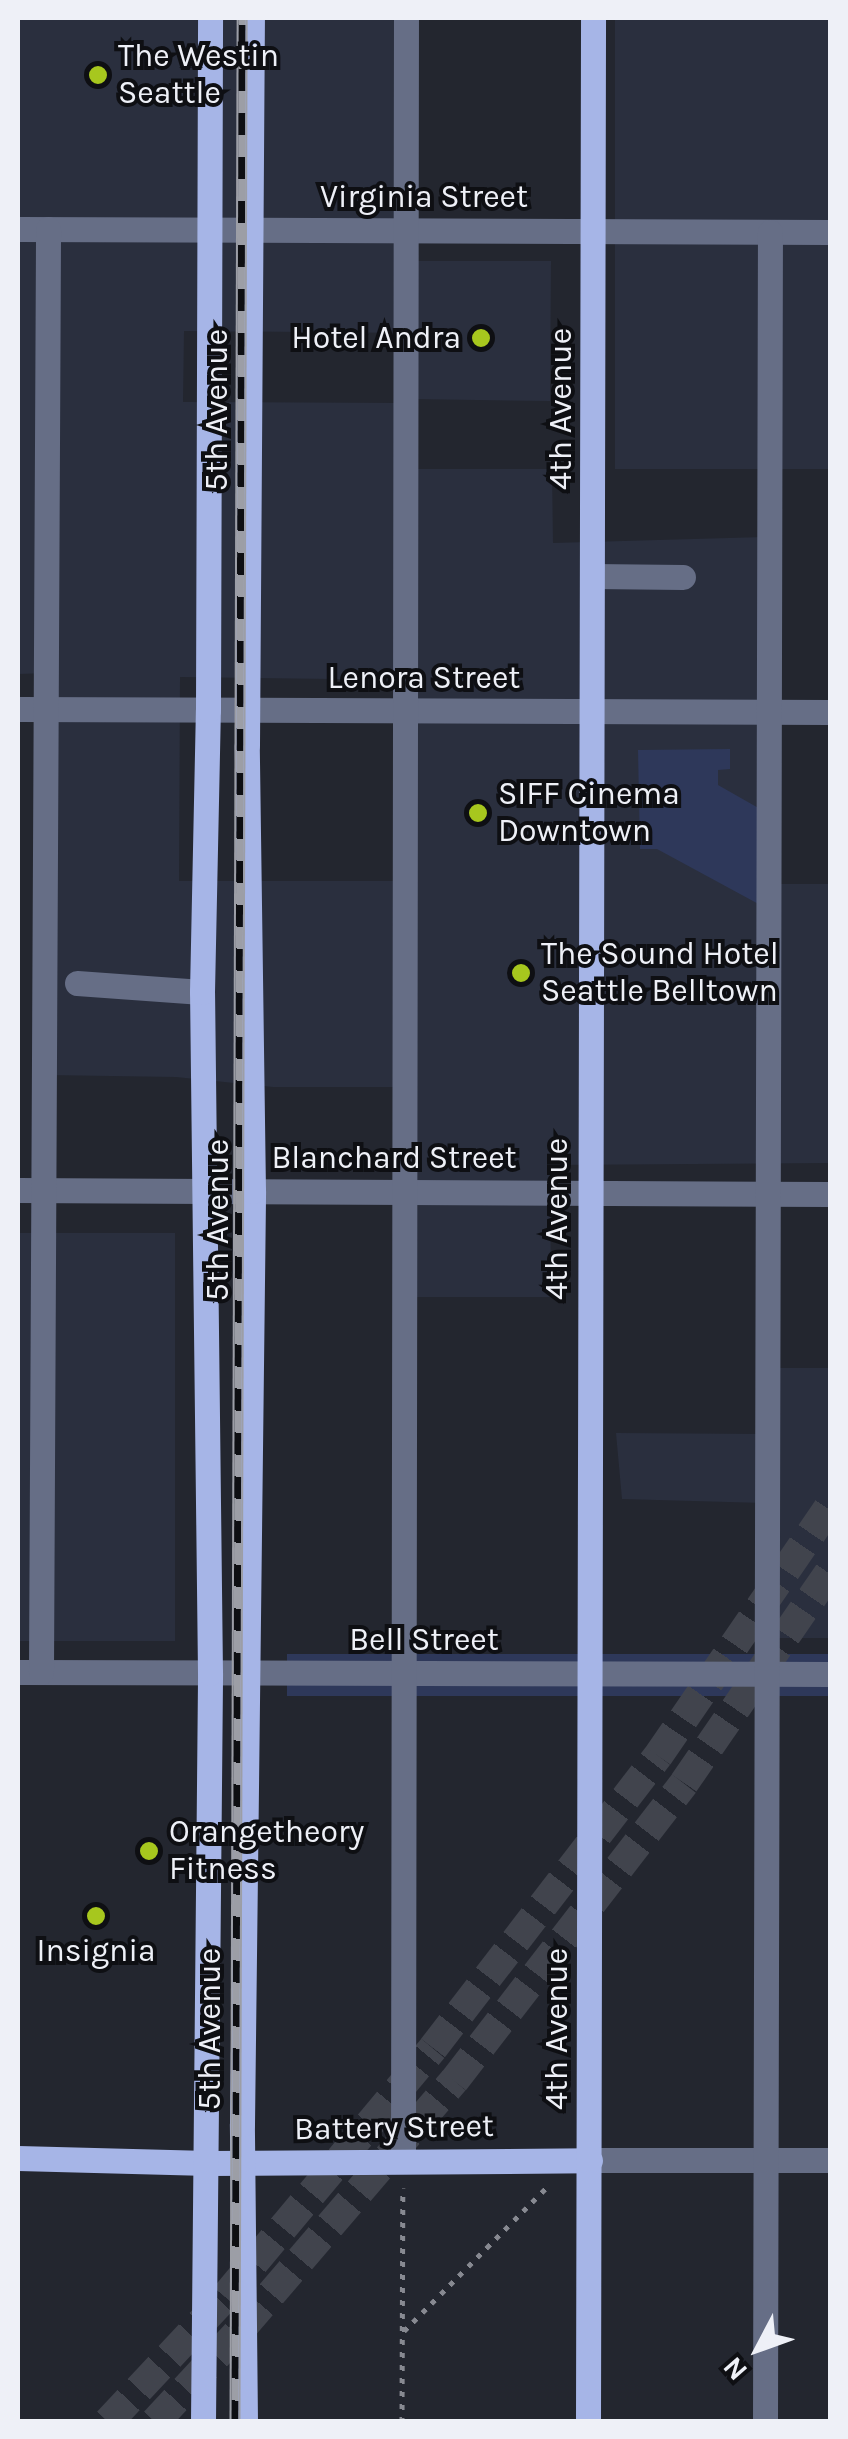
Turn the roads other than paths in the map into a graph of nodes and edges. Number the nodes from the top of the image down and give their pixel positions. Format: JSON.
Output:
{"nodes":[{"id":1,"x":210,"y":18,"type":"edge"},
{"id":2,"x":252,"y":18,"type":"edge"},
{"id":3,"x":406,"y":18,"type":"edge"},
{"id":4,"x":592,"y":18,"type":"edge"},
{"id":5,"x":18,"y":229,"type":"edge"},
{"id":6,"x":48,"y":229,"type":"junction"},
{"id":7,"x":210,"y":229,"type":"junction"},
{"id":8,"x":249,"y":229,"type":"junction"},
{"id":9,"x":406,"y":230,"type":"junction"},
{"id":10,"x":594,"y":231,"type":"junction"},
{"id":11,"x":770,"y":232,"type":"junction"},
{"id":12,"x":830,"y":232,"type":"edge"},
{"id":13,"x":593,"y":576,"type":"junction"},
{"id":14,"x":683,"y":576,"type":"dead end"},
{"id":15,"x":18,"y":710,"type":"edge"},
{"id":16,"x":45,"y":710,"type":"junction"},
{"id":17,"x":208,"y":710,"type":"junction"},
{"id":18,"x":247,"y":710,"type":"junction"},
{"id":19,"x":405,"y":711,"type":"junction"},
{"id":20,"x":592,"y":712,"type":"junction"},
{"id":21,"x":771,"y":712,"type":"junction"},
{"id":22,"x":830,"y":712,"type":"edge"},
{"id":23,"x":77,"y":983,"type":"dead end"},
{"id":24,"x":202,"y":992,"type":"junction"},
{"id":25,"x":29,"y":1190,"type":"edge"},
{"id":26,"x":406,"y":1190,"type":"junction"},
{"id":27,"x":204,"y":1191,"type":"junction"},
{"id":28,"x":253,"y":1191,"type":"junction"},
{"id":29,"x":589,"y":1192,"type":"junction"},
{"id":30,"x":770,"y":1194,"type":"junction"},
{"id":31,"x":830,"y":1194,"type":"edge"},
{"id":32,"x":29,"y":1672,"type":"edge"},
{"id":33,"x":210,"y":1673,"type":"junction"},
{"id":34,"x":246,"y":1673,"type":"junction"},
{"id":35,"x":403,"y":1673,"type":"junction"},
{"id":36,"x":590,"y":1673,"type":"junction"},
{"id":37,"x":769,"y":1674,"type":"junction"},
{"id":38,"x":830,"y":1674,"type":"edge"},
{"id":39,"x":18,"y":2158,"type":"edge"},
{"id":40,"x":403,"y":2159,"type":"junction"},
{"id":41,"x":766,"y":2159,"type":"junction"},
{"id":42,"x":590,"y":2160,"type":"junction"},
{"id":43,"x":830,"y":2160,"type":"edge"},
{"id":44,"x":208,"y":2163,"type":"junction"},
{"id":45,"x":242,"y":2163,"type":"junction"},
{"id":46,"x":204,"y":2422,"type":"edge"},
{"id":47,"x":244,"y":2422,"type":"edge"},
{"id":48,"x":588,"y":2422,"type":"edge"},
{"id":49,"x":765,"y":2422,"type":"edge"}],
"edges":[{"from":1,"to":7,"type":"main road","name":"5th Avenue"},
{"from":2,"to":8,"type":"main road","name":"5th Avenue"},
{"from":3,"to":9,"type":"street"},
{"from":4,"to":10,"type":"main road","name":"4th Avenue"},
{"from":5,"to":6,"type":"street","name":"Virginia Street"},
{"from":6,"to":7,"type":"street","name":"Virginia Street"},
{"from":6,"to":16,"type":"street"},
{"from":7,"to":8,"type":"street","name":"Virginia Street"},
{"from":7,"to":17,"type":"main road","name":"5th Avenue"},
{"from":8,"to":9,"type":"street","name":"Virginia Street"},
{"from":8,"to":18,"type":"main road","name":"5th Avenue"},
{"from":9,"to":10,"type":"street","name":"Virginia Street"},
{"from":9,"to":19,"type":"street"},
{"from":10,"to":11,"type":"street","name":"Virginia Street"},
{"from":10,"to":13,"type":"main road","name":"4th Avenue"},
{"from":11,"to":12,"type":"street","name":"Virginia Street"},
{"from":11,"to":21,"type":"street"},
{"from":13,"to":14,"type":"street"},
{"from":13,"to":20,"type":"main road","name":"4th Avenue"},
{"from":15,"to":16,"type":"street","name":"Lenora Street"},
{"from":16,"to":17,"type":"street","name":"Lenora Street"},
{"from":16,"to":25,"type":"street"},
{"from":17,"to":18,"type":"street","name":"Lenora Street"},
{"from":17,"to":24,"type":"main road","name":"5th Avenue"},
{"from":18,"to":19,"type":"street","name":"Lenora Street"},
{"from":18,"to":28,"type":"main road","name":"5th Avenue"},
{"from":19,"to":20,"type":"street","name":"Lenora Street"},
{"from":19,"to":26,"type":"street"},
{"from":20,"to":21,"type":"street","name":"Lenora Street"},
{"from":20,"to":29,"type":"main road","name":"4th Avenue"},
{"from":21,"to":22,"type":"street","name":"Lenora Street"},
{"from":21,"to":30,"type":"street"},
{"from":23,"to":24,"type":"street"},
{"from":24,"to":27,"type":"main road","name":"5th Avenue"},
{"from":25,"to":27,"type":"street","name":"Blanchard Street"},
{"from":25,"to":32,"type":"street"},
{"from":26,"to":28,"type":"street","name":"Blanchard Street"},
{"from":26,"to":29,"type":"street","name":"Blanchard Street"},
{"from":26,"to":35,"type":"street"},
{"from":27,"to":28,"type":"street","name":"Blanchard Street"},
{"from":27,"to":33,"type":"main road","name":"5th Avenue"},
{"from":28,"to":34,"type":"main road","name":"5th Avenue"},
{"from":29,"to":30,"type":"street","name":"Blanchard Street"},
{"from":29,"to":36,"type":"main road","name":"4th Avenue"},
{"from":30,"to":31,"type":"street","name":"Blanchard Street"},
{"from":30,"to":37,"type":"street"},
{"from":32,"to":33,"type":"street","name":"Bell Street"},
{"from":33,"to":34,"type":"street","name":"Bell Street"},
{"from":33,"to":44,"type":"main road","name":"5th Avenue"},
{"from":34,"to":35,"type":"street","name":"Bell Street"},
{"from":34,"to":45,"type":"main road","name":"5th Avenue"},
{"from":35,"to":36,"type":"street","name":"Bell Street"},
{"from":35,"to":40,"type":"street"},
{"from":36,"to":37,"type":"street","name":"Bell Street"},
{"from":36,"to":42,"type":"main road","name":"4th Avenue"},
{"from":37,"to":38,"type":"street","name":"Bell Street"},
{"from":37,"to":41,"type":"street"},
{"from":39,"to":44,"type":"main road","name":"Battery Street"},
{"from":40,"to":42,"type":"main road","name":"Battery Street"},
{"from":40,"to":45,"type":"main road","name":"Battery Street"},
{"from":41,"to":42,"type":"street","name":"Battery Street"},
{"from":41,"to":43,"type":"street","name":"Battery Street"},
{"from":41,"to":49,"type":"street"},
{"from":42,"to":48,"type":"main road","name":"4th Avenue"},
{"from":44,"to":45,"type":"main road","name":"Battery Street"},
{"from":44,"to":46,"type":"main road","name":"5th Avenue"},
{"from":45,"to":47,"type":"main road","name":"5th Avenue"}]}
